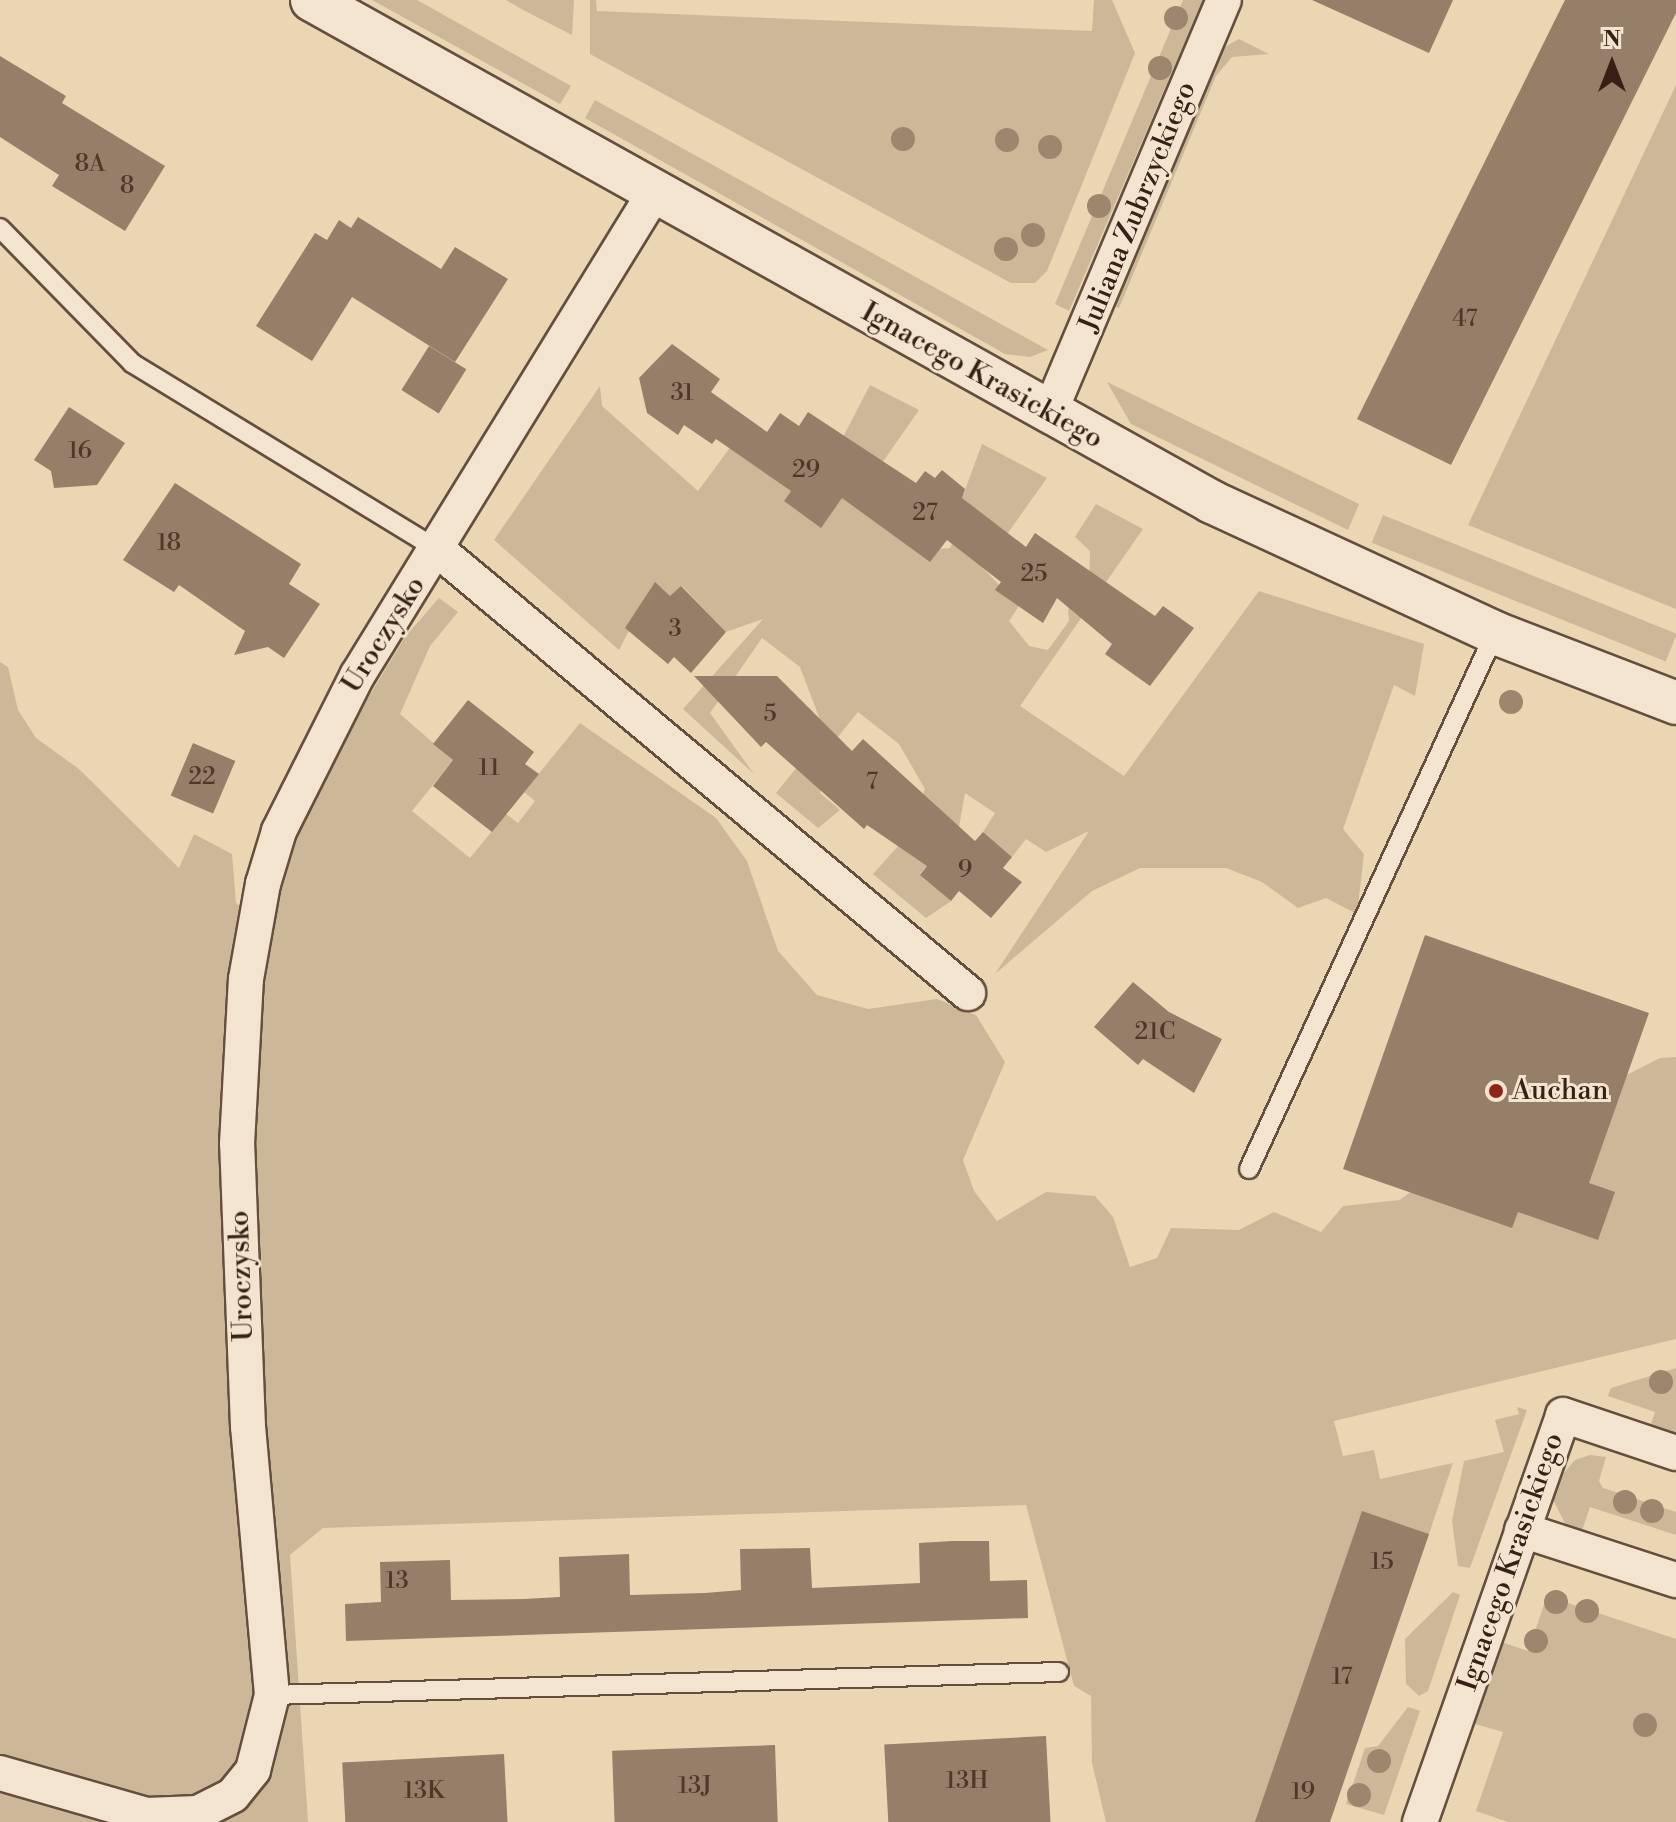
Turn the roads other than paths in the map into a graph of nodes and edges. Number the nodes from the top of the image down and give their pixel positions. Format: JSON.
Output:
{"nodes":[{"id":1,"x":312,"y":0,"type":"edge"},
{"id":2,"x":1224,"y":0,"type":"edge"},
{"id":3,"x":656,"y":190,"type":"junction"},
{"id":4,"x":0,"y":228,"type":"edge"},
{"id":5,"x":1049,"y":414,"type":"junction"},
{"id":6,"x":438,"y":550,"type":"junction"},
{"id":7,"x":1495,"y":633,"type":"junction"},
{"id":8,"x":1676,"y":703,"type":"edge"},
{"id":9,"x":968,"y":993,"type":"dead end"},
{"id":10,"x":1249,"y":1169,"type":"dead end"},
{"id":11,"x":1676,"y":1453,"type":"edge"},
{"id":12,"x":1522,"y":1530,"type":"junction"},
{"id":13,"x":1676,"y":1580,"type":"edge"},
{"id":14,"x":1059,"y":1672,"type":"dead end"},
{"id":15,"x":272,"y":1695,"type":"junction"},
{"id":16,"x":0,"y":1773,"type":"edge"},
{"id":17,"x":1420,"y":1822,"type":"edge"}],
"edges":[{"from":1,"to":3,"type":"street","name":"Ignacego Krasickiego"},
{"from":2,"to":5,"type":"street","name":"Juliana Zubrzyckiego"},
{"from":3,"to":5,"type":"street","name":"Ignacego Krasickiego"},
{"from":3,"to":6,"type":"street","name":"Uroczysko"},
{"from":4,"to":6,"type":"lane","name":"Uroczysko"},
{"from":5,"to":7,"type":"street","name":"Ignacego Krasickiego"},
{"from":6,"to":9,"type":"street","name":"Uroczysko"},
{"from":6,"to":15,"type":"street","name":"Uroczysko"},
{"from":7,"to":8,"type":"street","name":"Ignacego Krasickiego"},
{"from":7,"to":10,"type":"lane"},
{"from":11,"to":12,"type":"street","name":"Ignacego Krasickiego"},
{"from":12,"to":13,"type":"street"},
{"from":12,"to":17,"type":"street","name":"Ignacego Krasickiego"},
{"from":14,"to":15,"type":"lane"},
{"from":15,"to":16,"type":"street","name":"Uroczysko"}]}
